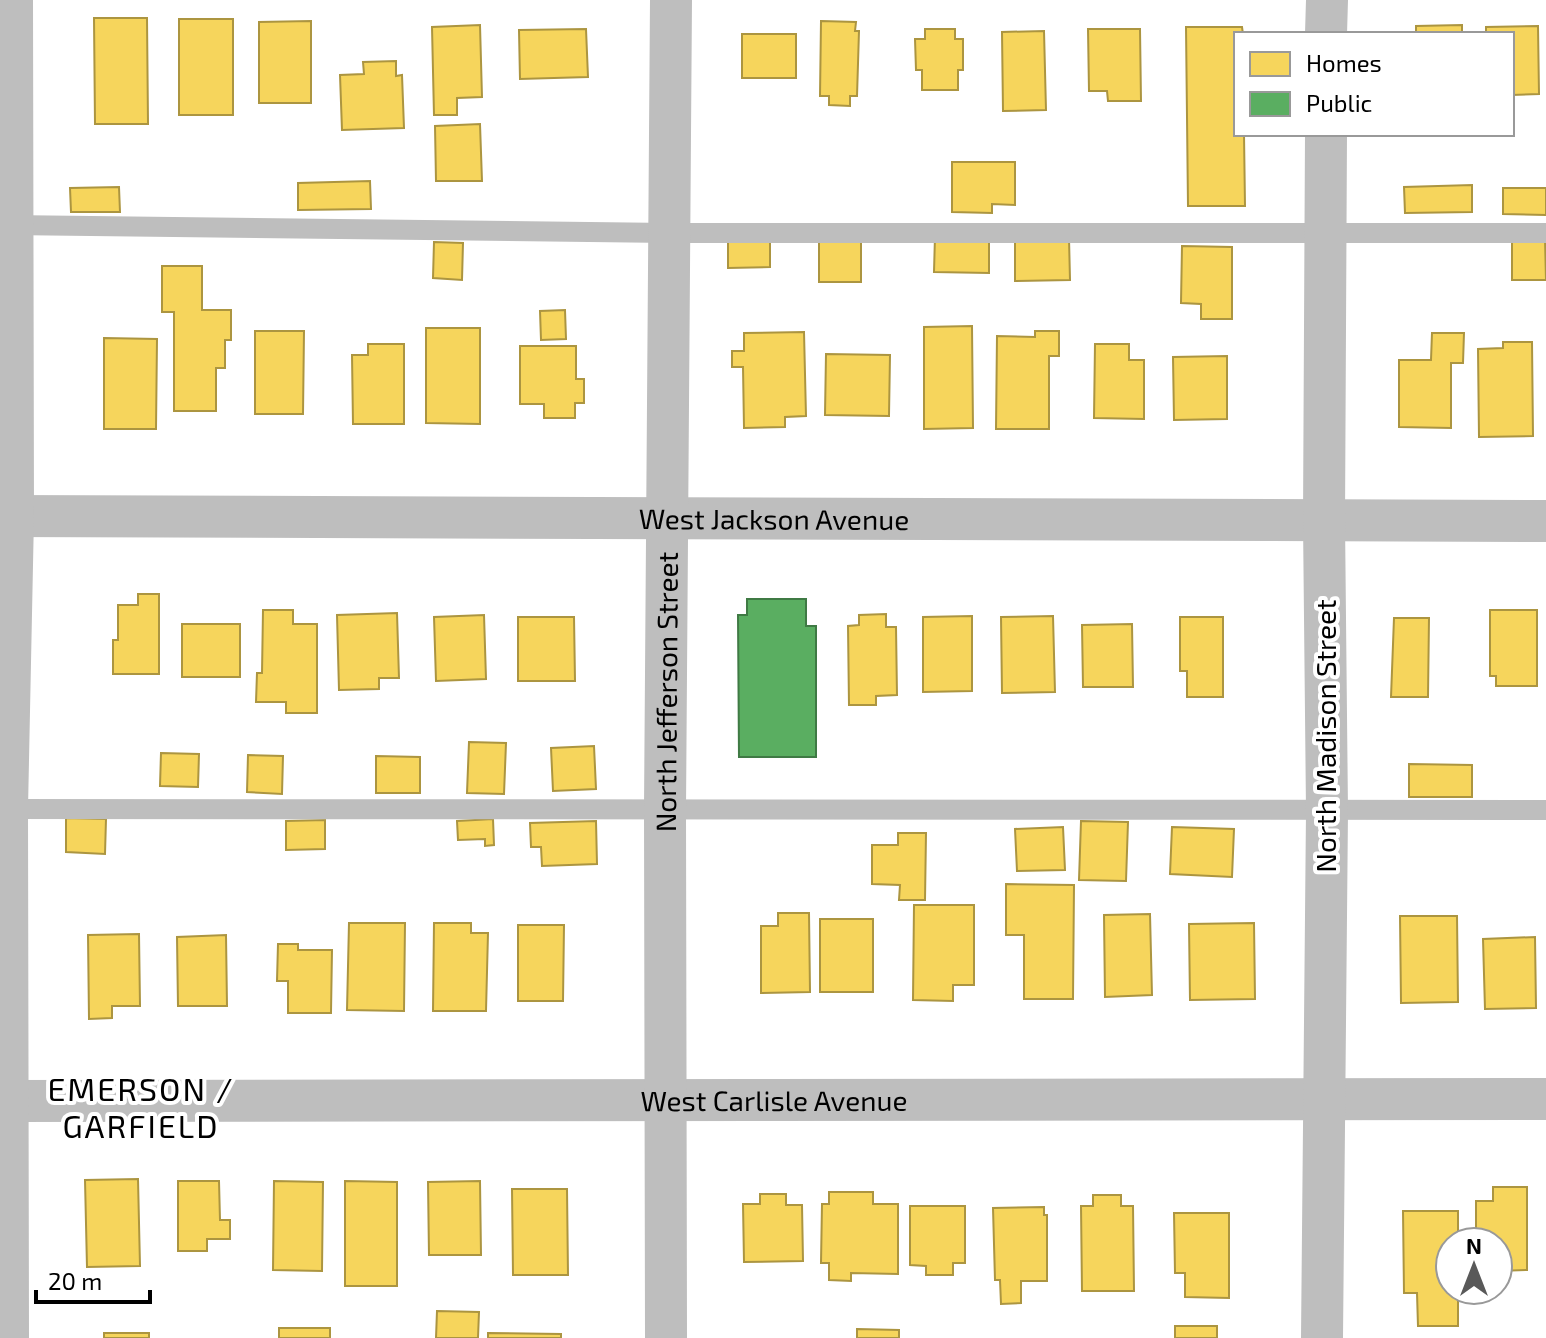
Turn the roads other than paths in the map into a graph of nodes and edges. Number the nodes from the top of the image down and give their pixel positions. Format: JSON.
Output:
{"nodes":[{"id":1,"x":12,"y":0,"type":"edge"},
{"id":2,"x":671,"y":0,"type":"edge"},
{"id":3,"x":1327,"y":0,"type":"edge"},
{"id":4,"x":1326,"y":32,"type":"edge"},
{"id":5,"x":1326,"y":136,"type":"edge"},
{"id":6,"x":6,"y":225,"type":"edge"},
{"id":7,"x":670,"y":233,"type":"junction"},
{"id":8,"x":1325,"y":233,"type":"junction"},
{"id":9,"x":1546,"y":233,"type":"edge"},
{"id":10,"x":6,"y":516,"type":"edge"},
{"id":11,"x":668,"y":517,"type":"junction"},
{"id":12,"x":1324,"y":521,"type":"junction"},
{"id":13,"x":1546,"y":521,"type":"edge"},
{"id":14,"x":4,"y":809,"type":"edge"},
{"id":15,"x":665,"y":809,"type":"junction"},
{"id":16,"x":1546,"y":810,"type":"edge"},
{"id":17,"x":1327,"y":811,"type":"junction"},
{"id":18,"x":1324,"y":1098,"type":"junction"},
{"id":19,"x":1546,"y":1099,"type":"edge"},
{"id":20,"x":4,"y":1101,"type":"edge"},
{"id":21,"x":665,"y":1101,"type":"junction"},
{"id":22,"x":8,"y":1338,"type":"edge"},
{"id":23,"x":666,"y":1338,"type":"edge"},
{"id":24,"x":1322,"y":1338,"type":"edge"}],
"edges":[{"from":1,"to":6,"type":"street"},
{"from":2,"to":7,"type":"street","name":"North Jefferson Street"},
{"from":3,"to":4,"type":"street"},
{"from":5,"to":8,"type":"street","name":"North Madison Street"},
{"from":6,"to":7,"type":"lane"},
{"from":6,"to":10,"type":"street"},
{"from":7,"to":8,"type":"lane"},
{"from":7,"to":11,"type":"street","name":"North Jefferson Street"},
{"from":8,"to":9,"type":"lane"},
{"from":8,"to":12,"type":"street","name":"North Madison Street"},
{"from":10,"to":11,"type":"street","name":"West Jackson Avenue"},
{"from":10,"to":14,"type":"street"},
{"from":11,"to":12,"type":"street","name":"West Jackson Avenue"},
{"from":11,"to":15,"type":"street","name":"North Jefferson Street"},
{"from":12,"to":13,"type":"street","name":"West Jackson Avenue"},
{"from":12,"to":17,"type":"street","name":"North Madison Street"},
{"from":14,"to":15,"type":"lane"},
{"from":14,"to":20,"type":"street"},
{"from":15,"to":17,"type":"lane"},
{"from":15,"to":21,"type":"street","name":"North Jefferson Street"},
{"from":16,"to":17,"type":"lane"},
{"from":17,"to":18,"type":"street","name":"North Madison Street"},
{"from":18,"to":19,"type":"street","name":"West Carlisle Avenue"},
{"from":18,"to":21,"type":"street","name":"West Carlisle Avenue"},
{"from":18,"to":24,"type":"street","name":"North Madison Street"},
{"from":20,"to":21,"type":"street","name":"West Carlisle Avenue"},
{"from":20,"to":22,"type":"street"},
{"from":21,"to":23,"type":"street","name":"North Jefferson Street"}]}
